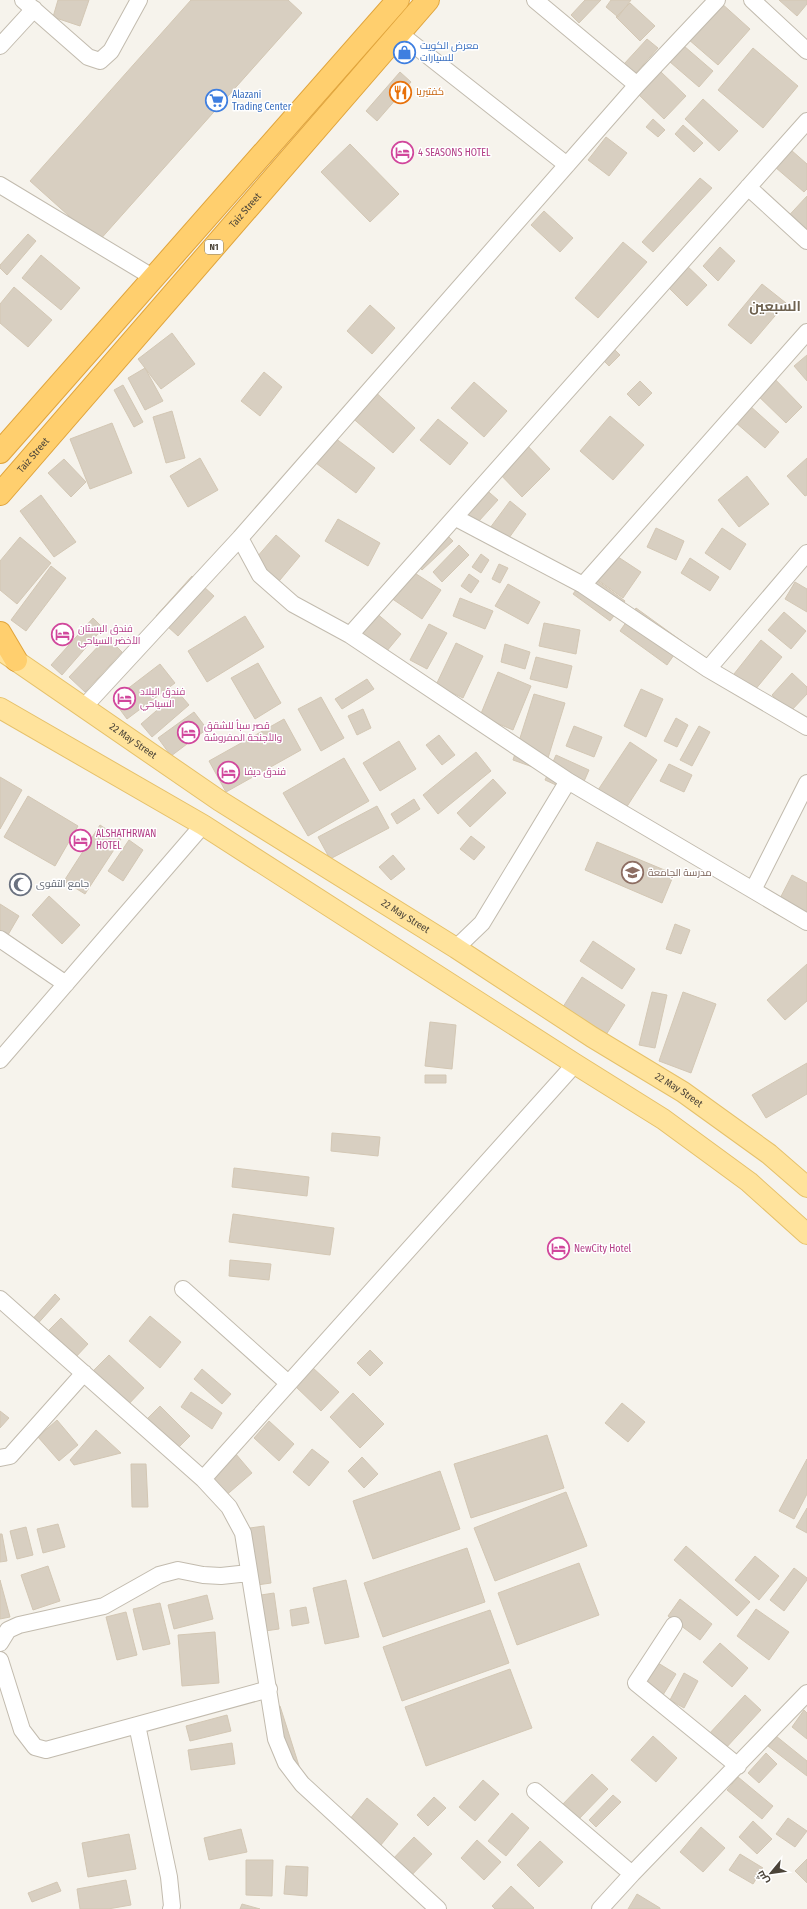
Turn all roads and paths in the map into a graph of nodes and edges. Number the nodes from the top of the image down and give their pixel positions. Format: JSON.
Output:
{"nodes":[{"id":1,"x":139,"y":0,"type":"edge"},
{"id":2,"x":398,"y":0,"type":"edge"},
{"id":3,"x":428,"y":0,"type":"edge"},
{"id":4,"x":535,"y":0,"type":"edge"},
{"id":5,"x":717,"y":0,"type":"edge"},
{"id":6,"x":752,"y":0,"type":"edge"},
{"id":7,"x":29,"y":4,"type":"edge"},
{"id":8,"x":399,"y":33,"type":"junction"},
{"id":9,"x":0,"y":46,"type":"edge"},
{"id":10,"x":807,"y":51,"type":"edge"},
{"id":11,"x":637,"y":85,"type":"junction"},
{"id":12,"x":807,"y":121,"type":"edge"},
{"id":13,"x":567,"y":165,"type":"junction"},
{"id":14,"x":0,"y":185,"type":"edge"},
{"id":15,"x":748,"y":187,"type":"junction"},
{"id":16,"x":807,"y":241,"type":"edge"},
{"id":17,"x":154,"y":278,"type":"junction"},
{"id":18,"x":807,"y":332,"type":"edge"},
{"id":19,"x":0,"y":452,"type":"edge"},
{"id":20,"x":0,"y":494,"type":"edge"},
{"id":21,"x":456,"y":518,"type":"junction"},
{"id":22,"x":240,"y":538,"type":"junction"},
{"id":23,"x":807,"y":553,"type":"edge"},
{"id":24,"x":583,"y":586,"type":"junction"},
{"id":25,"x":0,"y":633,"type":"edge"},
{"id":26,"x":350,"y":635,"type":"junction"},
{"id":27,"x":8,"y":655,"type":"edge"},
{"id":28,"x":708,"y":669,"type":"junction"},
{"id":29,"x":0,"y":708,"type":"edge"},
{"id":30,"x":83,"y":708,"type":"junction"},
{"id":31,"x":807,"y":727,"type":"edge"},
{"id":32,"x":568,"y":781,"type":"junction"},
{"id":33,"x":807,"y":783,"type":"edge"},
{"id":34,"x":220,"y":801,"type":"junction"},
{"id":35,"x":203,"y":825,"type":"junction"},
{"id":36,"x":753,"y":890,"type":"junction"},
{"id":37,"x":807,"y":922,"type":"edge"},
{"id":38,"x":0,"y":939,"type":"edge"},
{"id":39,"x":456,"y":948,"type":"junction"},
{"id":40,"x":439,"y":977,"type":"junction"},
{"id":41,"x":66,"y":984,"type":"junction"},
{"id":42,"x":0,"y":1060,"type":"edge"},
{"id":43,"x":574,"y":1064,"type":"junction"},
{"id":44,"x":807,"y":1187,"type":"edge"},
{"id":45,"x":807,"y":1234,"type":"edge"},
{"id":46,"x":183,"y":1289,"type":"dead end"},
{"id":47,"x":0,"y":1299,"type":"edge"},
{"id":48,"x":84,"y":1373,"type":"junction"},
{"id":49,"x":288,"y":1383,"type":"junction"},
{"id":50,"x":0,"y":1458,"type":"edge"},
{"id":51,"x":202,"y":1479,"type":"junction"},
{"id":52,"x":249,"y":1573,"type":"junction"},
{"id":53,"x":674,"y":1625,"type":"dead end"},
{"id":54,"x":0,"y":1643,"type":"edge"},
{"id":55,"x":0,"y":1660,"type":"edge"},
{"id":56,"x":269,"y":1690,"type":"junction"},
{"id":57,"x":807,"y":1693,"type":"edge"},
{"id":58,"x":137,"y":1725,"type":"junction"},
{"id":59,"x":738,"y":1766,"type":"junction"},
{"id":60,"x":535,"y":1791,"type":"dead end"},
{"id":61,"x":632,"y":1874,"type":"junction"},
{"id":62,"x":171,"y":1909,"type":"edge"},
{"id":63,"x":438,"y":1909,"type":"edge"},
{"id":64,"x":600,"y":1909,"type":"edge"}],
"edges":[{"from":1,"to":7,"type":"street"},
{"from":2,"to":17,"type":"highway","number":"N1"},
{"from":3,"to":8,"type":"highway","name":"Taiz Street","number":"N1"},
{"from":4,"to":11,"type":"street"},
{"from":5,"to":11,"type":"street"},
{"from":6,"to":10,"type":"street"},
{"from":7,"to":9,"type":"street"},
{"from":8,"to":13,"type":"street"},
{"from":8,"to":20,"type":"highway","name":"Taiz Street","number":"N1"},
{"from":11,"to":13,"type":"street"},
{"from":12,"to":15,"type":"street"},
{"from":13,"to":22,"type":"street"},
{"from":14,"to":17,"type":"street"},
{"from":15,"to":16,"type":"street"},
{"from":15,"to":21,"type":"street"},
{"from":17,"to":19,"type":"highway","number":"N1"},
{"from":18,"to":24,"type":"street"},
{"from":21,"to":24,"type":"street"},
{"from":21,"to":26,"type":"street"},
{"from":22,"to":26,"type":"street"},
{"from":22,"to":30,"type":"street"},
{"from":23,"to":28,"type":"street"},
{"from":24,"to":28,"type":"street"},
{"from":25,"to":27,"type":"highway"},
{"from":26,"to":32,"type":"street"},
{"from":27,"to":30,"type":"main road","name":"22 May Street"},
{"from":28,"to":31,"type":"street"},
{"from":29,"to":35,"type":"main road"},
{"from":30,"to":34,"type":"main road","name":"22 May Street"},
{"from":32,"to":36,"type":"street"},
{"from":32,"to":39,"type":"street"},
{"from":33,"to":36,"type":"street"},
{"from":34,"to":35,"type":"main road"},
{"from":34,"to":39,"type":"main road","name":"22 May Street"},
{"from":35,"to":40,"type":"main road"},
{"from":35,"to":41,"type":"street"},
{"from":36,"to":37,"type":"street"},
{"from":38,"to":41,"type":"street"},
{"from":39,"to":40,"type":"main road"},
{"from":39,"to":44,"type":"main road","name":"22 May Street"},
{"from":40,"to":43,"type":"main road"},
{"from":41,"to":42,"type":"street"},
{"from":43,"to":45,"type":"main road"},
{"from":43,"to":49,"type":"street"},
{"from":46,"to":49,"type":"street"},
{"from":47,"to":48,"type":"street"},
{"from":48,"to":50,"type":"street"},
{"from":48,"to":51,"type":"street"},
{"from":49,"to":51,"type":"street"},
{"from":51,"to":52,"type":"street"},
{"from":52,"to":54,"type":"street"},
{"from":52,"to":56,"type":"street"},
{"from":53,"to":59,"type":"street"},
{"from":55,"to":58,"type":"street"},
{"from":56,"to":58,"type":"street"},
{"from":56,"to":63,"type":"street"},
{"from":57,"to":59,"type":"street"},
{"from":58,"to":62,"type":"street"},
{"from":59,"to":61,"type":"street"},
{"from":60,"to":61,"type":"street"},
{"from":61,"to":64,"type":"street"}]}
